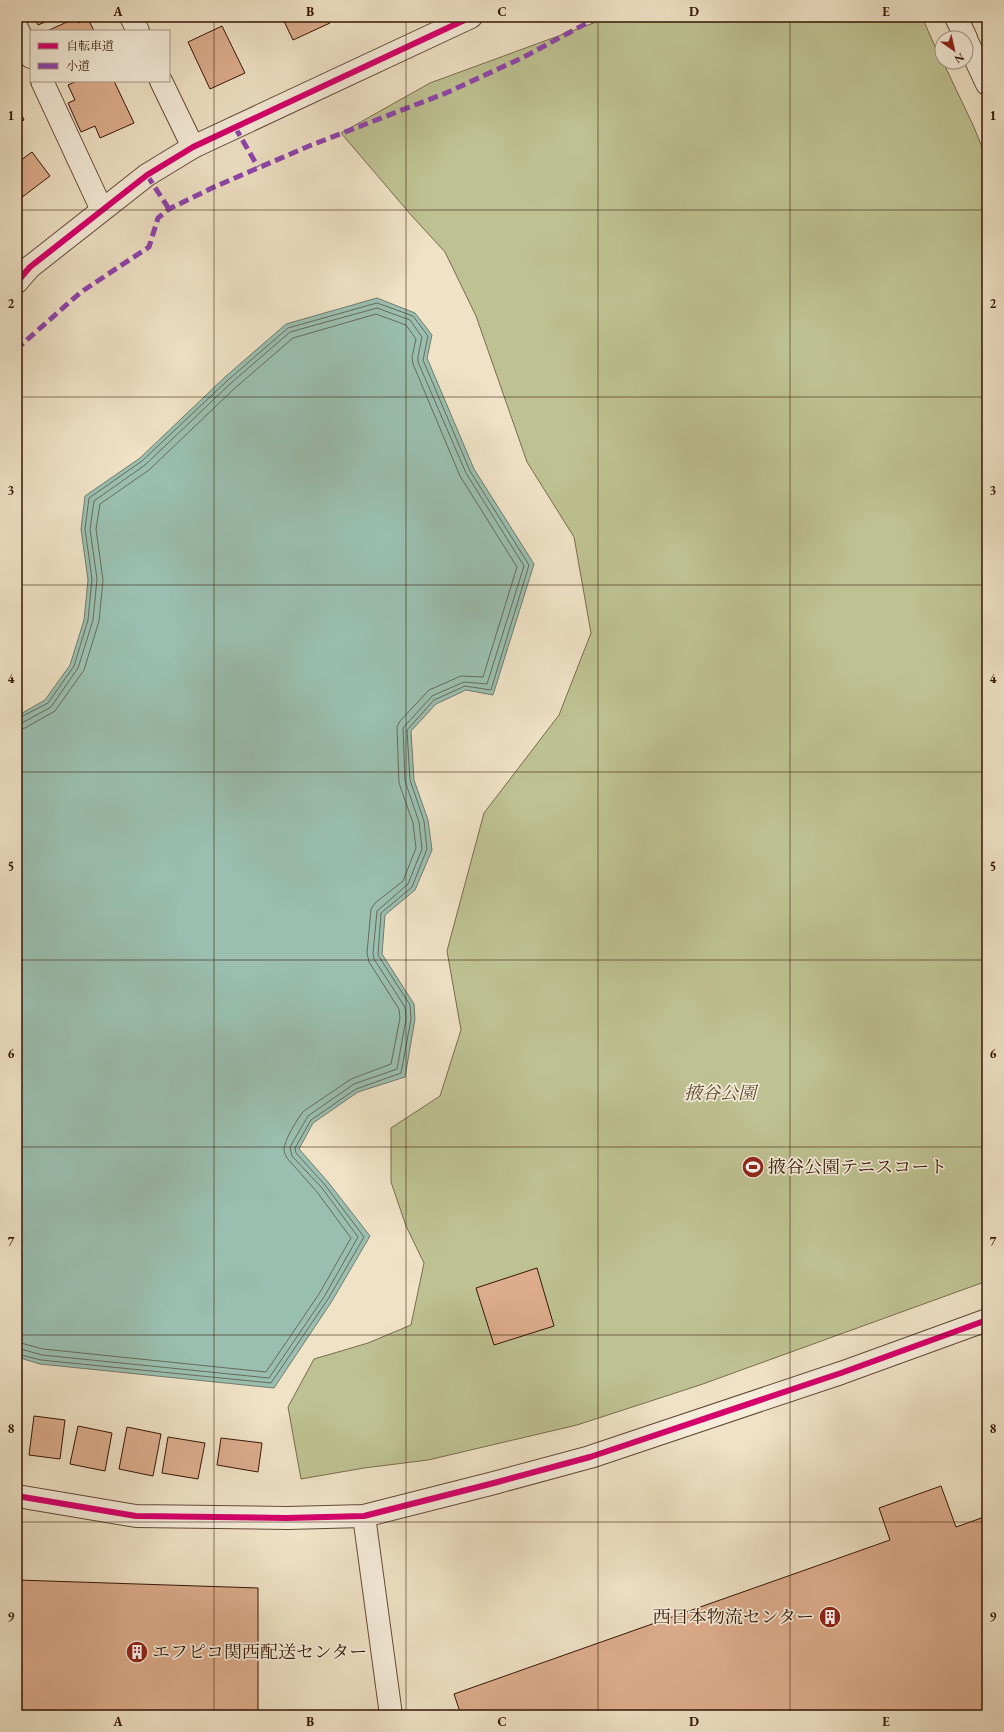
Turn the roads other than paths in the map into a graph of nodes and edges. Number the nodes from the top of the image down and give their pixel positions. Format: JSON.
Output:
{"nodes":[{"id":1,"x":131,"y":17,"type":"edge"},
{"id":2,"x":471,"y":17,"type":"edge"},
{"id":3,"x":956,"y":17,"type":"edge"},
{"id":4,"x":17,"y":28,"type":"edge"},
{"id":5,"x":138,"y":30,"type":"edge"},
{"id":6,"x":962,"y":30,"type":"edge"},
{"id":7,"x":30,"y":56,"type":"edge"},
{"id":8,"x":974,"y":56,"type":"edge"},
{"id":9,"x":42,"y":82,"type":"edge"},
{"id":10,"x":161,"y":82,"type":"edge"},
{"id":11,"x":987,"y":84,"type":"edge"},
{"id":12,"x":193,"y":147,"type":"junction"},
{"id":13,"x":102,"y":210,"type":"junction"},
{"id":14,"x":17,"y":282,"type":"edge"},
{"id":15,"x":987,"y":1320,"type":"edge"},
{"id":16,"x":17,"y":1496,"type":"edge"},
{"id":17,"x":364,"y":1516,"type":"junction"},
{"id":18,"x":391,"y":1715,"type":"edge"}],
"edges":[{"from":1,"to":5,"type":"street"},
{"from":2,"to":12,"type":"street"},
{"from":3,"to":6,"type":"street"},
{"from":4,"to":7,"type":"street"},
{"from":8,"to":11,"type":"street"},
{"from":9,"to":13,"type":"street"},
{"from":10,"to":12,"type":"street"},
{"from":12,"to":13,"type":"street"},
{"from":13,"to":14,"type":"street"},
{"from":15,"to":17,"type":"street"},
{"from":16,"to":17,"type":"street"},
{"from":17,"to":18,"type":"street"}]}
